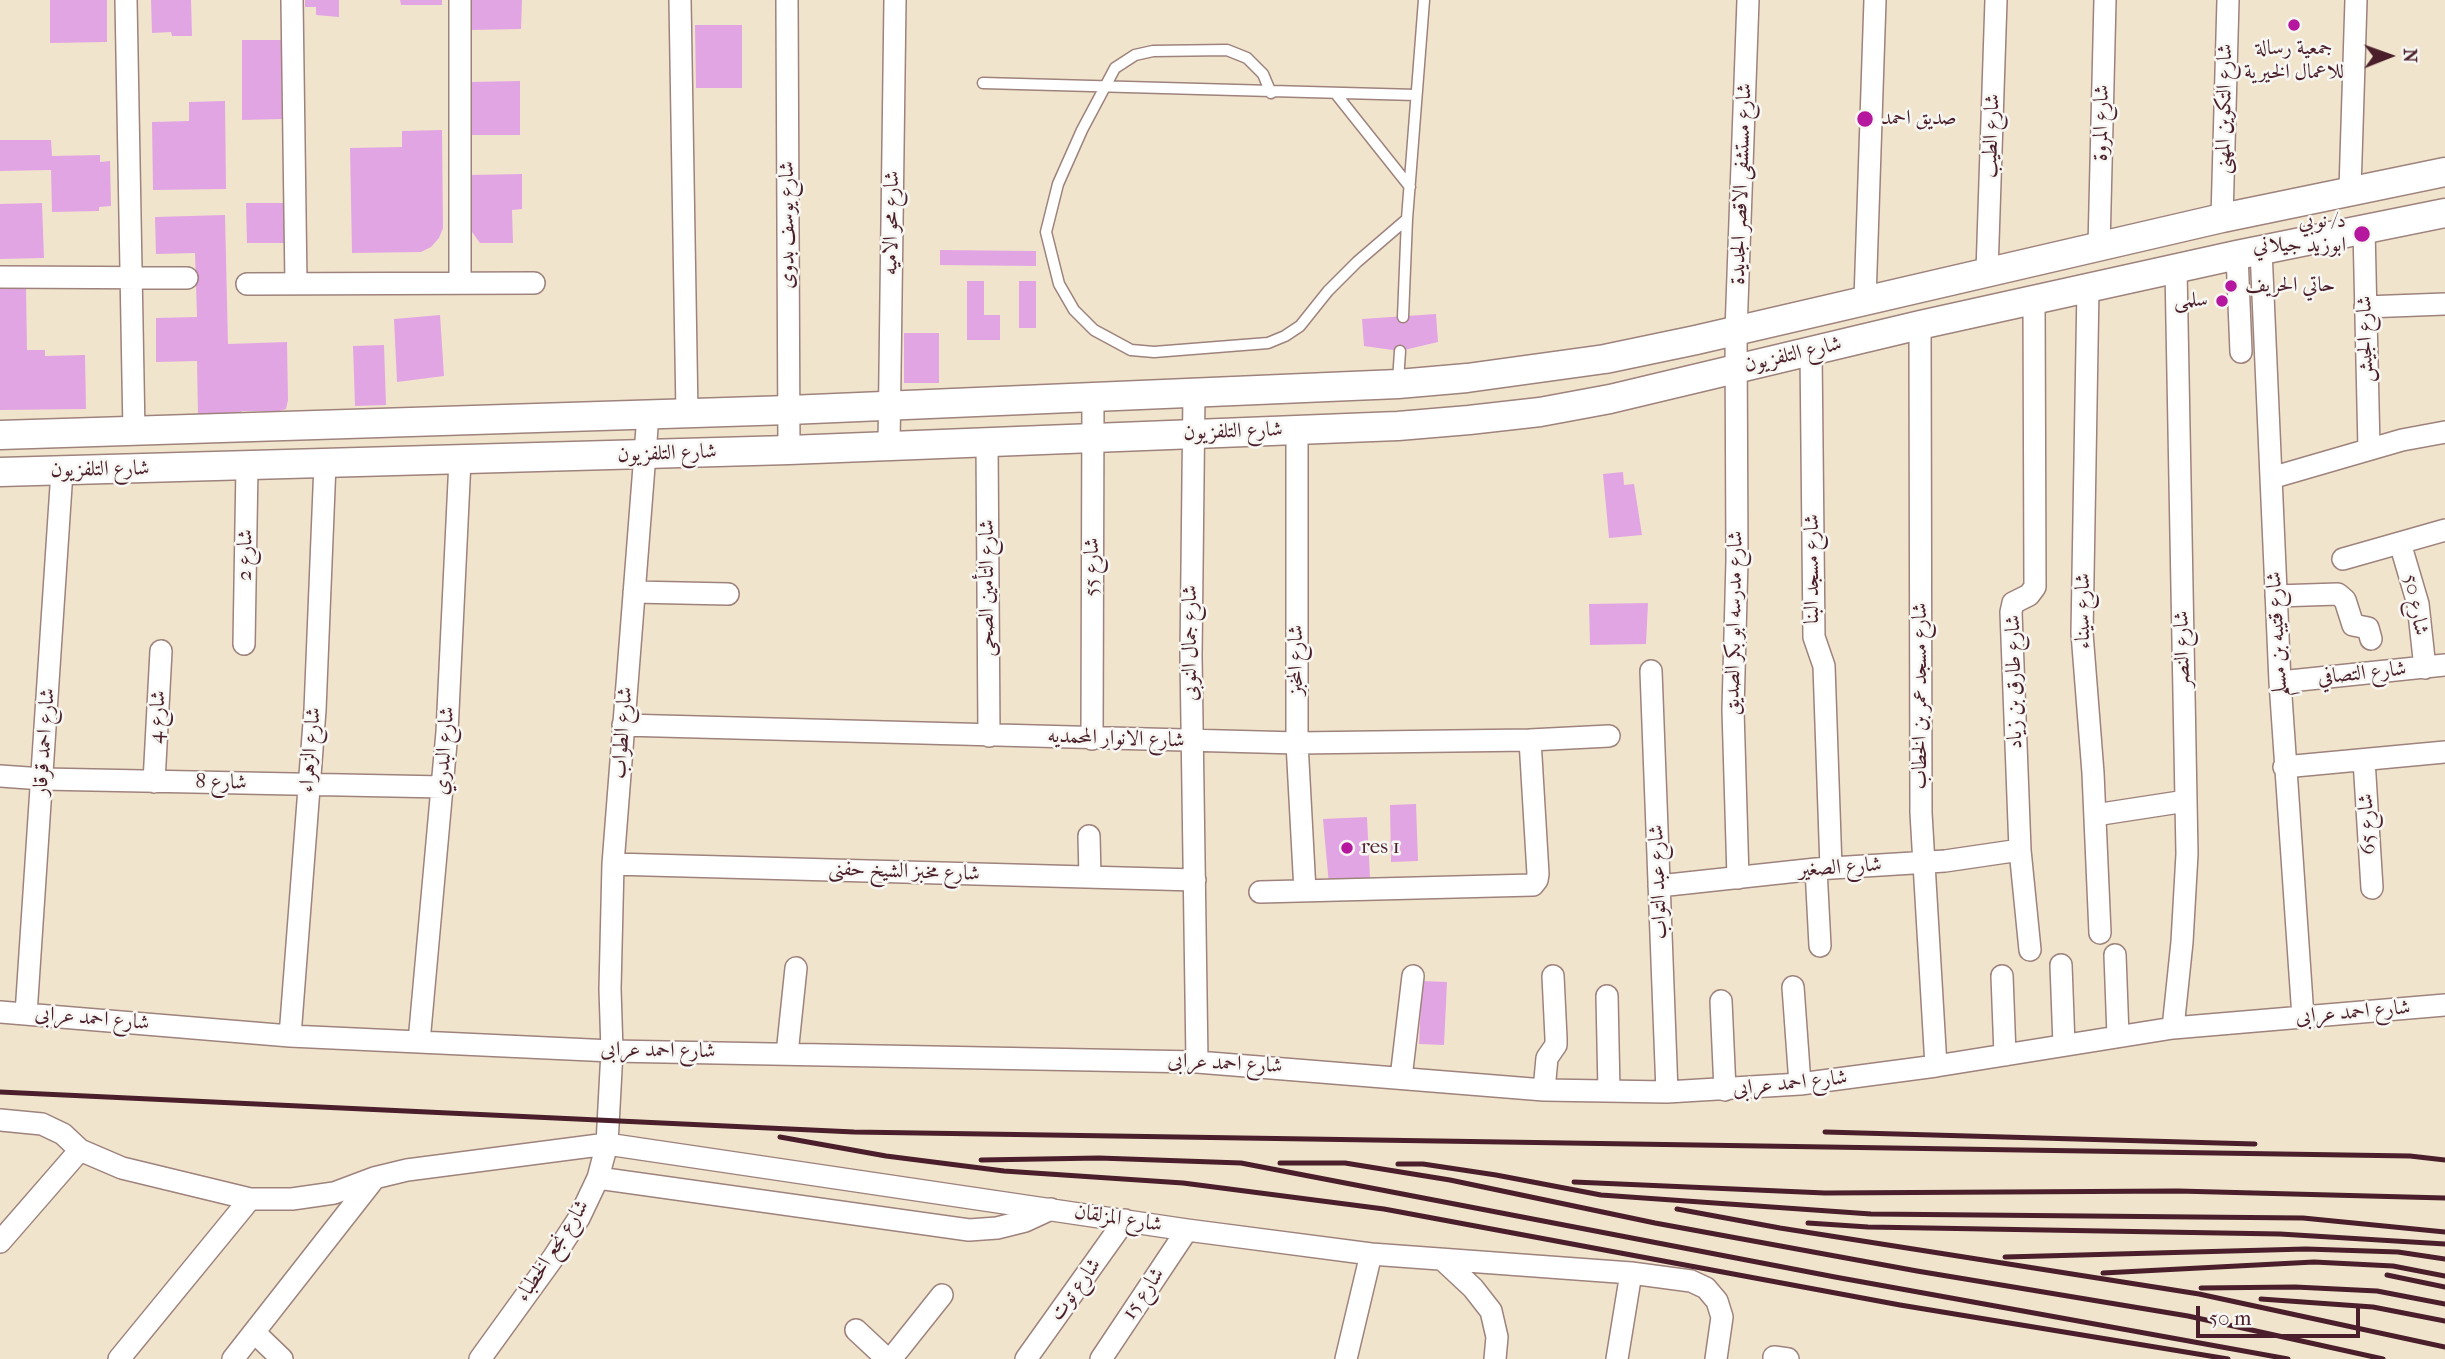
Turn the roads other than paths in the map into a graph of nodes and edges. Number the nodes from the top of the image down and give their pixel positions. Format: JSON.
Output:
{"nodes":[{"id":1,"x":126,"y":0,"type":"edge"},
{"id":2,"x":292,"y":0,"type":"edge"},
{"id":3,"x":460,"y":0,"type":"edge"},
{"id":4,"x":680,"y":0,"type":"edge"},
{"id":5,"x":787,"y":0,"type":"edge"},
{"id":6,"x":895,"y":0,"type":"edge"},
{"id":7,"x":1424,"y":0,"type":"edge"},
{"id":8,"x":1748,"y":0,"type":"edge"},
{"id":9,"x":1875,"y":0,"type":"edge"},
{"id":10,"x":1996,"y":0,"type":"edge"},
{"id":11,"x":2105,"y":0,"type":"edge"},
{"id":12,"x":2228,"y":0,"type":"edge"},
{"id":13,"x":2356,"y":0,"type":"edge"},
{"id":14,"x":983,"y":83,"type":"dead end"},
{"id":15,"x":1104,"y":88,"type":"junction"},
{"id":16,"x":1271,"y":93,"type":"junction"},
{"id":17,"x":1336,"y":94,"type":"junction"},
{"id":18,"x":1416,"y":95,"type":"junction"},
{"id":19,"x":2445,"y":172,"type":"edge"},
{"id":20,"x":1410,"y":187,"type":"junction"},
{"id":21,"x":2350,"y":190,"type":"junction"},
{"id":22,"x":2445,"y":213,"type":"edge"},
{"id":23,"x":2222,"y":218,"type":"junction"},
{"id":24,"x":1407,"y":219,"type":"junction"},
{"id":25,"x":2364,"y":229,"type":"junction"},
{"id":26,"x":2099,"y":247,"type":"junction"},
{"id":27,"x":2249,"y":253,"type":"junction"},
{"id":28,"x":2176,"y":268,"type":"junction"},
{"id":29,"x":1987,"y":272,"type":"junction"},
{"id":30,"x":0,"y":277,"type":"edge"},
{"id":31,"x":132,"y":277,"type":"junction"},
{"id":32,"x":187,"y":278,"type":"dead end"},
{"id":33,"x":460,"y":283,"type":"junction"},
{"id":34,"x":534,"y":283,"type":"dead end"},
{"id":35,"x":247,"y":284,"type":"dead end"},
{"id":36,"x":296,"y":284,"type":"junction"},
{"id":37,"x":2088,"y":288,"type":"junction"},
{"id":38,"x":1865,"y":300,"type":"junction"},
{"id":39,"x":2034,"y":300,"type":"junction"},
{"id":40,"x":2445,"y":304,"type":"edge"},
{"id":41,"x":2365,"y":307,"type":"junction"},
{"id":42,"x":1403,"y":317,"type":"dead end"},
{"id":43,"x":1778,"y":320,"type":"junction"},
{"id":44,"x":1920,"y":325,"type":"junction"},
{"id":45,"x":1736,"y":331,"type":"junction"},
{"id":46,"x":1400,"y":351,"type":"dead end"},
{"id":47,"x":1811,"y":351,"type":"junction"},
{"id":48,"x":2241,"y":352,"type":"dead end"},
{"id":49,"x":1780,"y":358,"type":"junction"},
{"id":50,"x":1737,"y":369,"type":"junction"},
{"id":51,"x":1398,"y":384,"type":"junction"},
{"id":52,"x":1194,"y":392,"type":"junction"},
{"id":53,"x":1093,"y":396,"type":"junction"},
{"id":54,"x":890,"y":404,"type":"junction"},
{"id":55,"x":789,"y":410,"type":"junction"},
{"id":56,"x":687,"y":414,"type":"junction"},
{"id":57,"x":648,"y":415,"type":"junction"},
{"id":58,"x":1398,"y":426,"type":"junction"},
{"id":59,"x":1297,"y":429,"type":"junction"},
{"id":60,"x":134,"y":432,"type":"junction"},
{"id":61,"x":2445,"y":432,"type":"edge"},
{"id":62,"x":1193,"y":433,"type":"junction"},
{"id":63,"x":0,"y":435,"type":"edge"},
{"id":64,"x":1093,"y":437,"type":"junction"},
{"id":65,"x":986,"y":441,"type":"junction"},
{"id":66,"x":889,"y":445,"type":"junction"},
{"id":67,"x":2369,"y":449,"type":"junction"},
{"id":68,"x":789,"y":450,"type":"junction"},
{"id":69,"x":645,"y":455,"type":"junction"},
{"id":70,"x":460,"y":460,"type":"junction"},
{"id":71,"x":325,"y":464,"type":"junction"},
{"id":72,"x":247,"y":466,"type":"junction"},
{"id":73,"x":62,"y":471,"type":"junction"},
{"id":74,"x":0,"y":472,"type":"edge"},
{"id":75,"x":2271,"y":478,"type":"junction"},
{"id":76,"x":2445,"y":530,"type":"edge"},
{"id":77,"x":2400,"y":543,"type":"junction"},
{"id":78,"x":2343,"y":559,"type":"dead end"},
{"id":79,"x":634,"y":592,"type":"junction"},
{"id":80,"x":728,"y":594,"type":"dead end"},
{"id":81,"x":2276,"y":596,"type":"junction"},
{"id":82,"x":2371,"y":639,"type":"dead end"},
{"id":83,"x":244,"y":644,"type":"dead end"},
{"id":84,"x":162,"y":651,"type":"dead end"},
{"id":85,"x":2435,"y":667,"type":"edge"},
{"id":86,"x":1651,"y":671,"type":"dead end"},
{"id":87,"x":2280,"y":682,"type":"junction"},
{"id":88,"x":623,"y":725,"type":"junction"},
{"id":89,"x":989,"y":736,"type":"junction"},
{"id":90,"x":1609,"y":736,"type":"dead end"},
{"id":91,"x":1092,"y":739,"type":"junction"},
{"id":92,"x":1530,"y":740,"type":"junction"},
{"id":93,"x":1192,"y":742,"type":"junction"},
{"id":94,"x":1297,"y":743,"type":"junction"},
{"id":95,"x":2445,"y":752,"type":"edge"},
{"id":96,"x":2364,"y":760,"type":"junction"},
{"id":97,"x":2284,"y":766,"type":"junction"},
{"id":98,"x":0,"y":776,"type":"edge"},
{"id":99,"x":43,"y":779,"type":"junction"},
{"id":100,"x":154,"y":782,"type":"junction"},
{"id":101,"x":308,"y":785,"type":"junction"},
{"id":102,"x":443,"y":788,"type":"junction"},
{"id":103,"x":2186,"y":801,"type":"junction"},
{"id":104,"x":2095,"y":815,"type":"junction"},
{"id":105,"x":1089,"y":836,"type":"dead end"},
{"id":106,"x":2020,"y":850,"type":"junction"},
{"id":107,"x":1924,"y":862,"type":"junction"},
{"id":108,"x":613,"y":864,"type":"junction"},
{"id":109,"x":1824,"y":869,"type":"junction"},
{"id":110,"x":1090,"y":877,"type":"junction"},
{"id":111,"x":1738,"y":878,"type":"junction"},
{"id":112,"x":1195,"y":880,"type":"junction"},
{"id":113,"x":1659,"y":886,"type":"junction"},
{"id":114,"x":2372,"y":888,"type":"dead end"},
{"id":115,"x":1305,"y":891,"type":"junction"},
{"id":116,"x":1260,"y":892,"type":"dead end"},
{"id":117,"x":2100,"y":933,"type":"dead end"},
{"id":118,"x":1820,"y":946,"type":"dead end"},
{"id":119,"x":2029,"y":950,"type":"dead end"},
{"id":120,"x":2115,"y":955,"type":"dead end"},
{"id":121,"x":2061,"y":965,"type":"dead end"},
{"id":122,"x":796,"y":968,"type":"dead end"},
{"id":123,"x":1413,"y":975,"type":"dead end"},
{"id":124,"x":1553,"y":976,"type":"dead end"},
{"id":125,"x":2001,"y":976,"type":"dead end"},
{"id":126,"x":1793,"y":987,"type":"dead end"},
{"id":127,"x":1607,"y":996,"type":"dead end"},
{"id":128,"x":1721,"y":1001,"type":"dead end"},
{"id":129,"x":2445,"y":1005,"type":"edge"},
{"id":130,"x":0,"y":1012,"type":"edge"},
{"id":131,"x":26,"y":1014,"type":"junction"},
{"id":132,"x":2303,"y":1017,"type":"junction"},
{"id":133,"x":2173,"y":1028,"type":"junction"},
{"id":134,"x":290,"y":1036,"type":"junction"},
{"id":135,"x":2118,"y":1036,"type":"junction"},
{"id":136,"x":419,"y":1042,"type":"junction"},
{"id":137,"x":2064,"y":1045,"type":"junction"},
{"id":138,"x":612,"y":1051,"type":"junction"},
{"id":139,"x":787,"y":1054,"type":"junction"},
{"id":140,"x":2005,"y":1055,"type":"junction"},
{"id":141,"x":1197,"y":1062,"type":"junction"},
{"id":142,"x":1936,"y":1066,"type":"junction"},
{"id":143,"x":1401,"y":1078,"type":"junction"},
{"id":144,"x":1800,"y":1084,"type":"junction"},
{"id":145,"x":1544,"y":1090,"type":"junction"},
{"id":146,"x":1726,"y":1090,"type":"junction"},
{"id":147,"x":1609,"y":1091,"type":"junction"},
{"id":148,"x":1668,"y":1092,"type":"junction"},
{"id":149,"x":0,"y":1120,"type":"edge"},
{"id":150,"x":607,"y":1144,"type":"junction"},
{"id":151,"x":80,"y":1150,"type":"junction"},
{"id":152,"x":374,"y":1178,"type":"junction"},
{"id":153,"x":598,"y":1178,"type":"junction"},
{"id":154,"x":250,"y":1199,"type":"junction"},
{"id":155,"x":1051,"y":1209,"type":"junction"},
{"id":156,"x":1125,"y":1220,"type":"junction"},
{"id":157,"x":1188,"y":1230,"type":"junction"},
{"id":158,"x":0,"y":1242,"type":"edge"},
{"id":159,"x":1371,"y":1254,"type":"junction"},
{"id":160,"x":1443,"y":1260,"type":"junction"},
{"id":161,"x":1631,"y":1273,"type":"junction"},
{"id":162,"x":942,"y":1295,"type":"dead end"},
{"id":163,"x":856,"y":1330,"type":"dead end"},
{"id":164,"x":254,"y":1332,"type":"junction"},
{"id":165,"x":1104,"y":1358,"type":"edge"},
{"id":166,"x":119,"y":1359,"type":"edge"},
{"id":167,"x":233,"y":1359,"type":"edge"},
{"id":168,"x":282,"y":1359,"type":"edge"},
{"id":169,"x":481,"y":1359,"type":"edge"},
{"id":170,"x":889,"y":1359,"type":"edge"},
{"id":171,"x":1026,"y":1359,"type":"edge"},
{"id":172,"x":1346,"y":1359,"type":"edge"},
{"id":173,"x":1495,"y":1359,"type":"edge"},
{"id":174,"x":1617,"y":1359,"type":"edge"},
{"id":175,"x":1716,"y":1359,"type":"edge"}],
"edges":[{"from":1,"to":31,"type":"street"},
{"from":2,"to":36,"type":"street"},
{"from":3,"to":33,"type":"street"},
{"from":4,"to":56,"type":"street"},
{"from":5,"to":55,"type":"street","name":"شارع يوسف بدوى"},
{"from":6,"to":54,"type":"street","name":"شارع محو الاميه"},
{"from":7,"to":18,"type":"lane"},
{"from":8,"to":45,"type":"street","name":"شارع مستشفى الاقصر الجديدة"},
{"from":9,"to":38,"type":"street"},
{"from":10,"to":29,"type":"street","name":"شارع الطيب"},
{"from":11,"to":26,"type":"street","name":"شارع المروة"},
{"from":12,"to":23,"type":"street","name":"شارع التكوين المهنى"},
{"from":13,"to":21,"type":"street"},
{"from":14,"to":15,"type":"lane"},
{"from":15,"to":16,"type":"lane"},
{"from":15,"to":16,"type":"lane"},
{"from":15,"to":24,"type":"lane"},
{"from":16,"to":17,"type":"lane"},
{"from":17,"to":18,"type":"lane"},
{"from":17,"to":20,"type":"lane"},
{"from":18,"to":20,"type":"lane"},
{"from":19,"to":21,"type":"main road","name":"شارع التلفزيون"},
{"from":20,"to":24,"type":"lane"},
{"from":21,"to":23,"type":"main road","name":"شارع التلفزيون"},
{"from":22,"to":25,"type":"main road","name":"شارع التلفزيون"},
{"from":23,"to":26,"type":"main road","name":"شارع التلفزيون"},
{"from":24,"to":42,"type":"lane"},
{"from":25,"to":27,"type":"main road","name":"شارع التلفزيون"},
{"from":25,"to":41,"type":"street","name":"شارع الجيش"},
{"from":26,"to":29,"type":"main road","name":"شارع التلفزيون"},
{"from":27,"to":28,"type":"main road","name":"شارع التلفزيون"},
{"from":27,"to":48,"type":"street"},
{"from":27,"to":75,"type":"street","name":"شارع قتيبه بن مسلم"},
{"from":28,"to":37,"type":"main road","name":"شارع التلفزيون"},
{"from":28,"to":103,"type":"street","name":"شارع النصر"},
{"from":29,"to":38,"type":"main road","name":"شارع التلفزيون"},
{"from":30,"to":31,"type":"street"},
{"from":31,"to":32,"type":"street"},
{"from":31,"to":60,"type":"street"},
{"from":33,"to":34,"type":"street"},
{"from":33,"to":36,"type":"street"},
{"from":35,"to":36,"type":"street"},
{"from":37,"to":39,"type":"main road","name":"شارع التلفزيون"},
{"from":37,"to":104,"type":"street","name":"شارع سيناء"},
{"from":38,"to":43,"type":"main road","name":"شارع التلفزيون"},
{"from":39,"to":44,"type":"main road","name":"شارع التلفزيون"},
{"from":39,"to":106,"type":"street","name":"شارع طارق بن زياد"},
{"from":40,"to":41,"type":"street"},
{"from":41,"to":67,"type":"street","name":"شارع الجيش"},
{"from":43,"to":45,"type":"main road","name":"شارع التلفزيون"},
{"from":43,"to":49,"type":"main road"},
{"from":44,"to":47,"type":"main road","name":"شارع التلفزيون"},
{"from":44,"to":107,"type":"street","name":"شارع مسجد عمر بن الخطاب"},
{"from":45,"to":50,"type":"street","name":"شارع مستشفى الاقصر الجديدة"},
{"from":45,"to":51,"type":"main road","name":"شارع التلفزيون"},
{"from":46,"to":51,"type":"lane"},
{"from":47,"to":49,"type":"main road","name":"شارع التلفزيون"},
{"from":47,"to":109,"type":"street","name":"شارع مسجد البنا"},
{"from":49,"to":50,"type":"main road","name":"شارع التلفزيون"},
{"from":50,"to":58,"type":"main road","name":"شارع التلفزيون"},
{"from":50,"to":111,"type":"street","name":"شارع مدرسه ابو بكر الصديق"},
{"from":51,"to":52,"type":"main road","name":"شارع التلفزيون"},
{"from":51,"to":58,"type":"main road"},
{"from":52,"to":53,"type":"main road","name":"شارع التلفزيون"},
{"from":52,"to":62,"type":"street","name":"شارع جمال النوبى"},
{"from":53,"to":54,"type":"main road","name":"شارع التلفزيون"},
{"from":53,"to":64,"type":"street","name":"شارع 55"},
{"from":54,"to":55,"type":"main road","name":"شارع التلفزيون"},
{"from":54,"to":66,"type":"street","name":"شارع محو الاميه"},
{"from":55,"to":56,"type":"main road","name":"شارع التلفزيون"},
{"from":55,"to":68,"type":"street","name":"شارع يوسف بدوى"},
{"from":56,"to":57,"type":"main road","name":"شارع التلفزيون"},
{"from":57,"to":60,"type":"main road","name":"شارع التلفزيون"},
{"from":57,"to":69,"type":"street","name":"شارع الطواب"},
{"from":58,"to":59,"type":"main road","name":"شارع التلفزيون"},
{"from":59,"to":62,"type":"main road","name":"شارع التلفزيون"},
{"from":59,"to":94,"type":"street","name":"شارع المخبز"},
{"from":60,"to":63,"type":"main road","name":"شارع التلفزيون"},
{"from":61,"to":67,"type":"street"},
{"from":62,"to":64,"type":"main road","name":"شارع التلفزيون"},
{"from":62,"to":93,"type":"street","name":"شارع جمال النوبى"},
{"from":64,"to":65,"type":"main road","name":"شارع التلفزيون"},
{"from":64,"to":91,"type":"street","name":"شارع 55"},
{"from":65,"to":66,"type":"main road","name":"شارع التلفزيون"},
{"from":65,"to":89,"type":"street","name":"شارع التأمين الصحى"},
{"from":66,"to":68,"type":"main road","name":"شارع التلفزيون"},
{"from":67,"to":75,"type":"street"},
{"from":68,"to":69,"type":"main road","name":"شارع التلفزيون"},
{"from":69,"to":70,"type":"main road","name":"شارع التلفزيون"},
{"from":69,"to":79,"type":"street","name":"شارع الطواب"},
{"from":70,"to":71,"type":"main road","name":"شارع التلفزيون"},
{"from":70,"to":102,"type":"street","name":"شارع البدري"},
{"from":71,"to":72,"type":"main road","name":"شارع التلفزيون"},
{"from":71,"to":101,"type":"street","name":"شارع الزهراء"},
{"from":72,"to":73,"type":"main road","name":"شارع التلفزيون"},
{"from":72,"to":83,"type":"street","name":"شارع 2"},
{"from":73,"to":74,"type":"main road","name":"شارع التلفزيون"},
{"from":73,"to":99,"type":"street","name":"شارع احمد قرقار"},
{"from":75,"to":81,"type":"street","name":"شارع قتيبه بن مسلم"},
{"from":76,"to":77,"type":"street"},
{"from":77,"to":78,"type":"street"},
{"from":77,"to":85,"type":"street","name":"شارع 50"},
{"from":79,"to":80,"type":"street"},
{"from":79,"to":88,"type":"street","name":"شارع الطواب"},
{"from":81,"to":82,"type":"street"},
{"from":81,"to":87,"type":"street","name":"شارع قتيبه بن مسلم"},
{"from":84,"to":100,"type":"street","name":"شارع 4"},
{"from":85,"to":87,"type":"street","name":"شارع التصافي"},
{"from":86,"to":113,"type":"street","name":"شارع عبد التواب"},
{"from":87,"to":97,"type":"street","name":"شارع قتيبه بن مسلم"},
{"from":88,"to":89,"type":"street","name":"شارع الانوار المحمديه"},
{"from":88,"to":108,"type":"street","name":"شارع الطواب"},
{"from":89,"to":91,"type":"street","name":"شارع الانوار المحمديه"},
{"from":90,"to":92,"type":"street","name":"شارع الانوار المحمديه"},
{"from":91,"to":93,"type":"street","name":"شارع الانوار المحمديه"},
{"from":92,"to":94,"type":"street","name":"شارع الانوار المحمديه"},
{"from":92,"to":115,"type":"street"},
{"from":93,"to":94,"type":"street","name":"شارع الانوار المحمديه"},
{"from":93,"to":112,"type":"street","name":"شارع جمال النوبى"},
{"from":94,"to":115,"type":"street","name":"شارع المخبز"},
{"from":95,"to":96,"type":"street"},
{"from":96,"to":97,"type":"street"},
{"from":96,"to":114,"type":"street","name":"شارع 65"},
{"from":97,"to":132,"type":"street","name":"شارع قتيبه بن مسلم"},
{"from":98,"to":99,"type":"street","name":"شارع 8"},
{"from":99,"to":100,"type":"street","name":"شارع 8"},
{"from":99,"to":131,"type":"street","name":"شارع احمد قرقار"},
{"from":100,"to":101,"type":"street","name":"شارع 8"},
{"from":101,"to":102,"type":"street","name":"شارع 8"},
{"from":101,"to":134,"type":"street","name":"شارع الزهراء"},
{"from":102,"to":136,"type":"street","name":"شارع البدري"},
{"from":103,"to":104,"type":"street"},
{"from":103,"to":133,"type":"street","name":"شارع النصر"},
{"from":104,"to":117,"type":"street","name":"شارع سيناء"},
{"from":105,"to":110,"type":"street"},
{"from":106,"to":107,"type":"street","name":"شارع الصغير"},
{"from":106,"to":119,"type":"street","name":"شارع طارق بن زياد"},
{"from":107,"to":109,"type":"street","name":"شارع الصغير"},
{"from":107,"to":142,"type":"street","name":"شارع مسجد عمر بن الخطاب"},
{"from":108,"to":110,"type":"street","name":"شارع مخبز الشيخ حفنى"},
{"from":108,"to":138,"type":"street","name":"شارع الطواب"},
{"from":109,"to":111,"type":"street","name":"شارع الصغير"},
{"from":109,"to":118,"type":"street","name":"شارع مسجد البنا"},
{"from":110,"to":112,"type":"street","name":"شارع مخبز الشيخ حفنى"},
{"from":111,"to":113,"type":"street","name":"شارع الصغير"},
{"from":112,"to":141,"type":"street","name":"شارع جمال النوبى"},
{"from":113,"to":148,"type":"street","name":"شارع عبد التواب"},
{"from":115,"to":116,"type":"street"},
{"from":120,"to":135,"type":"street"},
{"from":121,"to":137,"type":"street"},
{"from":122,"to":139,"type":"street"},
{"from":123,"to":143,"type":"street"},
{"from":124,"to":145,"type":"street"},
{"from":125,"to":140,"type":"street"},
{"from":126,"to":144,"type":"street"},
{"from":127,"to":147,"type":"street"},
{"from":128,"to":146,"type":"street"},
{"from":129,"to":132,"type":"street","name":"شارع احمد عرابى"},
{"from":130,"to":131,"type":"street","name":"شارع احمد عرابى"},
{"from":131,"to":134,"type":"street","name":"شارع احمد عرابى"},
{"from":132,"to":133,"type":"street","name":"شارع احمد عرابى"},
{"from":133,"to":135,"type":"street","name":"شارع احمد عرابى"},
{"from":134,"to":136,"type":"street","name":"شارع احمد عرابى"},
{"from":135,"to":137,"type":"street","name":"شارع احمد عرابى"},
{"from":136,"to":138,"type":"street","name":"شارع احمد عرابى"},
{"from":137,"to":140,"type":"street","name":"شارع احمد عرابى"},
{"from":138,"to":139,"type":"street","name":"شارع احمد عرابى"},
{"from":138,"to":150,"type":"street","name":"شارع نجع الخطباء"},
{"from":139,"to":141,"type":"street","name":"شارع احمد عرابى"},
{"from":140,"to":142,"type":"street","name":"شارع احمد عرابى"},
{"from":141,"to":143,"type":"street","name":"شارع احمد عرابى"},
{"from":142,"to":144,"type":"street","name":"شارع احمد عرابى"},
{"from":143,"to":145,"type":"street","name":"شارع احمد عرابى"},
{"from":144,"to":146,"type":"street","name":"شارع احمد عرابى"},
{"from":145,"to":147,"type":"street","name":"شارع احمد عرابى"},
{"from":146,"to":148,"type":"street","name":"شارع احمد عرابى"},
{"from":147,"to":148,"type":"street","name":"شارع احمد عرابى"},
{"from":149,"to":151,"type":"street","name":"شارع المزلقان"},
{"from":150,"to":152,"type":"street","name":"شارع المزلقان"},
{"from":150,"to":153,"type":"street","name":"شارع نجع الخطباء"},
{"from":150,"to":155,"type":"street","name":"شارع المزلقان"},
{"from":151,"to":154,"type":"street","name":"شارع المزلقان"},
{"from":151,"to":158,"type":"street"},
{"from":152,"to":154,"type":"street","name":"شارع المزلقان"},
{"from":152,"to":164,"type":"street"},
{"from":153,"to":155,"type":"street"},
{"from":153,"to":169,"type":"street","name":"شارع نجع الخطباء"},
{"from":154,"to":166,"type":"street"},
{"from":155,"to":156,"type":"street","name":"شارع المزلقان"},
{"from":156,"to":157,"type":"street","name":"شارع المزلقان"},
{"from":156,"to":171,"type":"street","name":"شارع توت"},
{"from":157,"to":159,"type":"street","name":"شارع المزلقان"},
{"from":157,"to":165,"type":"street","name":"شارع 15"},
{"from":159,"to":160,"type":"street","name":"شارع المزلقان"},
{"from":159,"to":172,"type":"street"},
{"from":160,"to":161,"type":"street","name":"شارع المزلقان"},
{"from":160,"to":173,"type":"street"},
{"from":161,"to":174,"type":"street"},
{"from":161,"to":175,"type":"street","name":"شارع المزلقان"},
{"from":162,"to":170,"type":"street"},
{"from":163,"to":170,"type":"street"},
{"from":164,"to":167,"type":"street"},
{"from":164,"to":168,"type":"street"}]}
